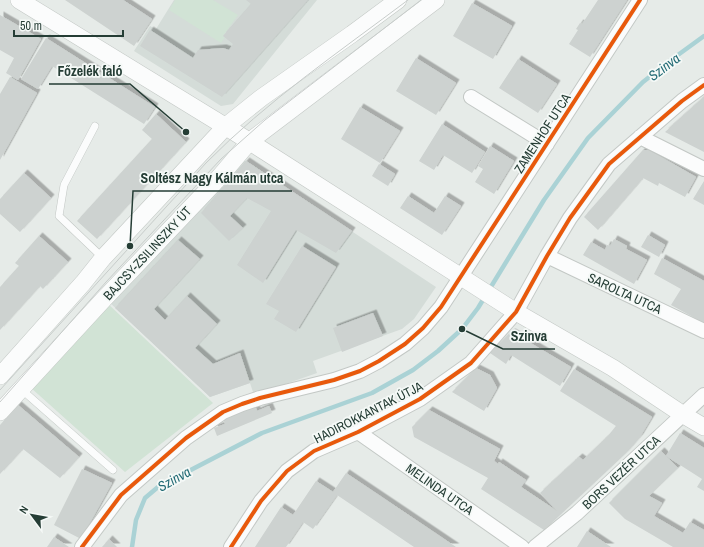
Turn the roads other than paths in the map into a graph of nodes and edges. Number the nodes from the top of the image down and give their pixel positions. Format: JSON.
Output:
{"nodes":[{"id":1,"x":19,"y":0,"type":"edge"},
{"id":2,"x":398,"y":0,"type":"edge"},
{"id":3,"x":436,"y":0,"type":"edge"},
{"id":4,"x":640,"y":0,"type":"edge"},
{"id":5,"x":704,"y":85,"type":"edge"},
{"id":6,"x":471,"y":97,"type":"dead end"},
{"id":7,"x":94,"y":126,"type":"dead end"},
{"id":8,"x":226,"y":126,"type":"junction"},
{"id":9,"x":640,"y":137,"type":"junction"},
{"id":10,"x":250,"y":142,"type":"junction"},
{"id":11,"x":547,"y":144,"type":"junction"},
{"id":12,"x":704,"y":169,"type":"edge"},
{"id":13,"x":547,"y":256,"type":"junction"},
{"id":14,"x":103,"y":258,"type":"junction"},
{"id":15,"x":460,"y":277,"type":"junction"},
{"id":16,"x":510,"y":309,"type":"junction"},
{"id":17,"x":704,"y":331,"type":"edge"},
{"id":18,"x":0,"y":376,"type":"edge"},
{"id":19,"x":21,"y":389,"type":"junction"},
{"id":20,"x":704,"y":395,"type":"edge"},
{"id":21,"x":0,"y":412,"type":"edge"},
{"id":22,"x":682,"y":414,"type":"junction"},
{"id":23,"x":704,"y":427,"type":"edge"},
{"id":24,"x":358,"y":432,"type":"junction"},
{"id":25,"x":113,"y":470,"type":"dead end"},
{"id":26,"x":82,"y":547,"type":"edge"},
{"id":27,"x":231,"y":547,"type":"edge"},
{"id":28,"x":522,"y":547,"type":"edge"},
{"id":29,"x":535,"y":547,"type":"edge"}],
"edges":[{"from":1,"to":8,"type":"street"},
{"from":2,"to":8,"type":"street","name":"BAJCSY-ZSILINSZKY ÚT"},
{"from":3,"to":10,"type":"street","name":"BAJCSY-ZSILINSZKY ÚT"},
{"from":4,"to":11,"type":"street","name":"ZAMENHOF UTCA"},
{"from":5,"to":9,"type":"street","name":"HADIROKKANTAK ÚTJA"},
{"from":6,"to":11,"type":"street"},
{"from":7,"to":14,"type":"lane"},
{"from":8,"to":10,"type":"street"},
{"from":8,"to":14,"type":"street","name":"BAJCSY-ZSILINSZKY ÚT"},
{"from":9,"to":12,"type":"street"},
{"from":9,"to":13,"type":"street","name":"HADIROKKANTAK ÚTJA"},
{"from":10,"to":15,"type":"street"},
{"from":10,"to":19,"type":"street","name":"BAJCSY-ZSILINSZKY ÚT"},
{"from":11,"to":15,"type":"street","name":"ZAMENHOF UTCA"},
{"from":13,"to":16,"type":"street","name":"HADIROKKANTAK ÚTJA"},
{"from":13,"to":17,"type":"street","name":"SAROLTA UTCA"},
{"from":14,"to":18,"type":"street","name":"BAJCSY-ZSILINSZKY ÚT"},
{"from":15,"to":16,"type":"street"},
{"from":15,"to":26,"type":"street","name":"ZAMENHOF UTCA"},
{"from":16,"to":22,"type":"street"},
{"from":16,"to":24,"type":"street","name":"HADIROKKANTAK ÚTJA"},
{"from":19,"to":21,"type":"street","name":"BAJCSY-ZSILINSZKY ÚT"},
{"from":19,"to":25,"type":"lane"},
{"from":20,"to":22,"type":"street","name":"BORS VEZÉR UTCA"},
{"from":22,"to":23,"type":"street"},
{"from":22,"to":29,"type":"street","name":"BORS VEZÉR UTCA"},
{"from":24,"to":27,"type":"street","name":"HADIROKKANTAK ÚTJA"},
{"from":24,"to":28,"type":"street","name":"MELINDA UTCA"}]}
